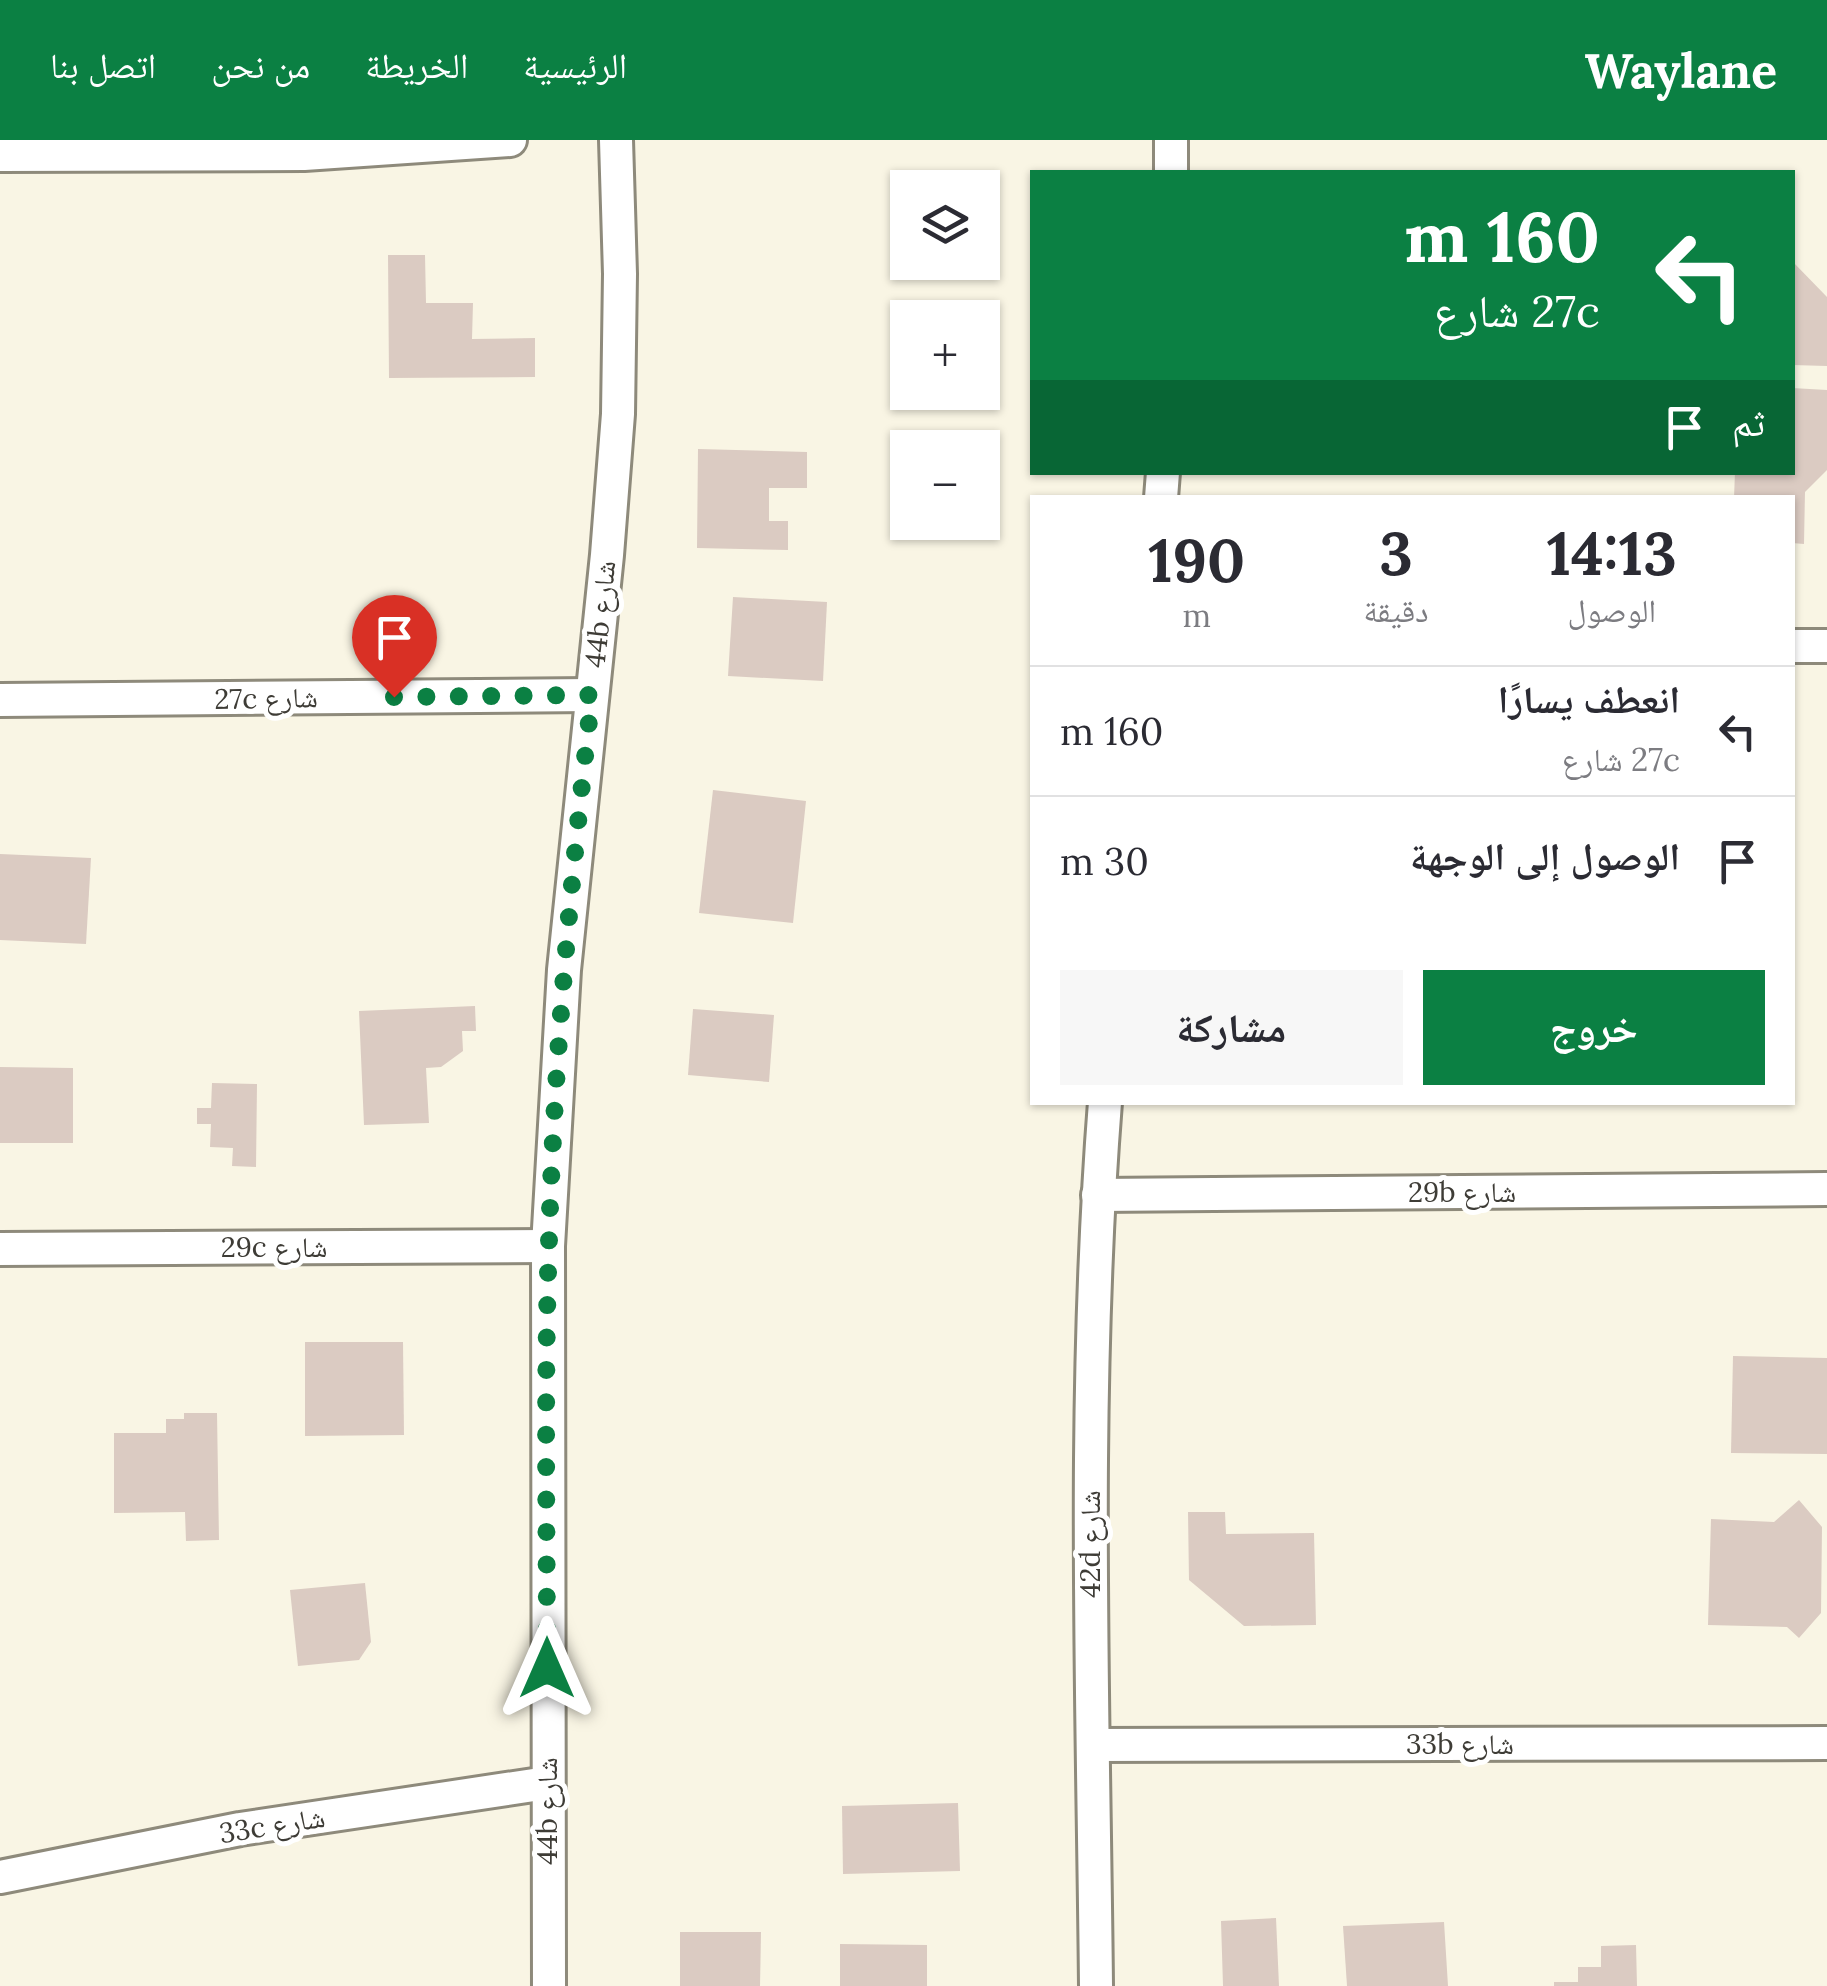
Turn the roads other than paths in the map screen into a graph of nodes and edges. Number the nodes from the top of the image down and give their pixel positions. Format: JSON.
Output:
{"nodes":[{"id":1,"x":510,"y":140,"type":"edge"},
{"id":2,"x":616,"y":140,"type":"edge"},
{"id":3,"x":1171,"y":140,"type":"edge"},
{"id":4,"x":0,"y":155,"type":"edge"},
{"id":5,"x":1171,"y":170,"type":"edge"},
{"id":6,"x":1795,"y":646,"type":"edge"},
{"id":7,"x":1827,"y":646,"type":"edge"},
{"id":8,"x":592,"y":695,"type":"junction"},
{"id":9,"x":0,"y":700,"type":"edge"},
{"id":10,"x":1105,"y":1105,"type":"edge"},
{"id":11,"x":1827,"y":1190,"type":"edge"},
{"id":12,"x":1098,"y":1195,"type":"junction"},
{"id":13,"x":548,"y":1246,"type":"junction"},
{"id":14,"x":0,"y":1248,"type":"edge"},
{"id":15,"x":1827,"y":1743,"type":"edge"},
{"id":16,"x":1094,"y":1745,"type":"junction"},
{"id":17,"x":547,"y":1783,"type":"junction"},
{"id":18,"x":0,"y":1877,"type":"edge"},
{"id":19,"x":549,"y":1986,"type":"edge"},
{"id":20,"x":1096,"y":1986,"type":"edge"}],
"edges":[{"from":1,"to":4,"type":"street"},
{"from":2,"to":8,"type":"street","name":"44b شارع"},
{"from":3,"to":5,"type":"street"},
{"from":6,"to":7,"type":"street"},
{"from":8,"to":9,"type":"street","name":"27c شارع"},
{"from":8,"to":13,"type":"street","name":"44b شارع"},
{"from":10,"to":12,"type":"street","name":"42d شارع"},
{"from":11,"to":12,"type":"street","name":"29b شارع"},
{"from":12,"to":16,"type":"street","name":"42d شارع"},
{"from":13,"to":14,"type":"street","name":"29c شارع"},
{"from":13,"to":17,"type":"street","name":"44b شارع"},
{"from":15,"to":16,"type":"street","name":"33b شارع"},
{"from":16,"to":20,"type":"street","name":"42d شارع"},
{"from":17,"to":18,"type":"street","name":"33c شارع"},
{"from":17,"to":19,"type":"street","name":"44b شارع"}]}
